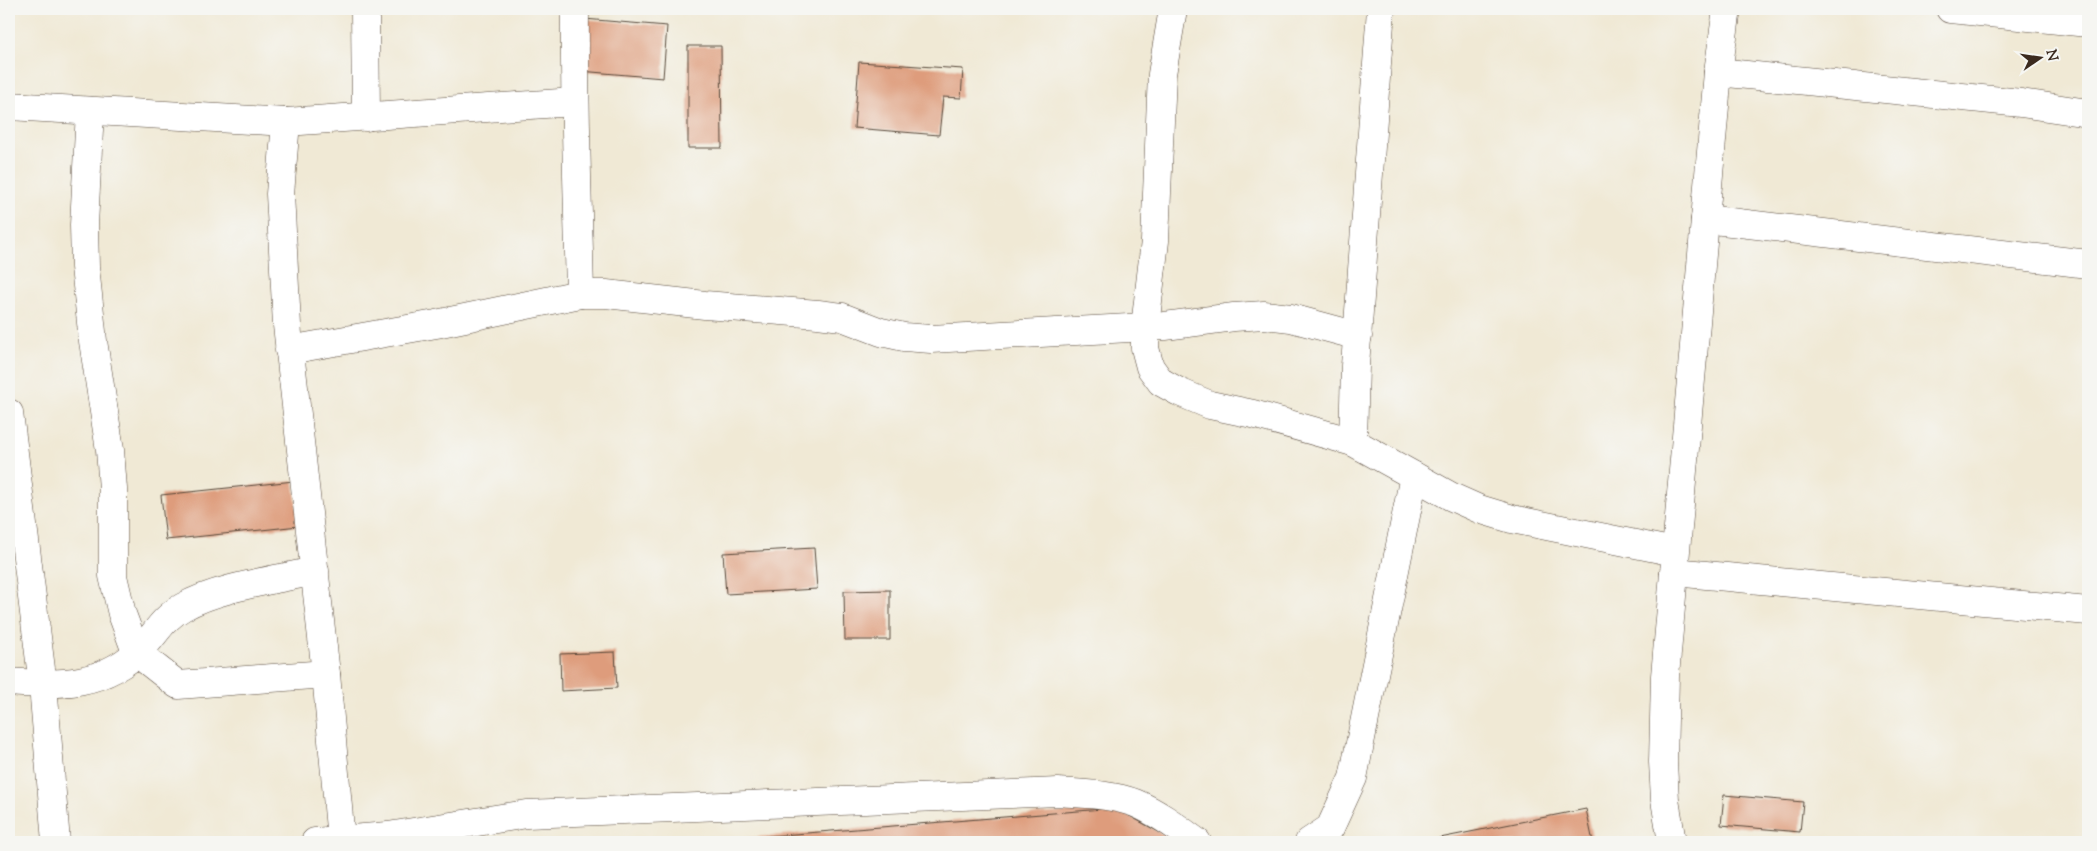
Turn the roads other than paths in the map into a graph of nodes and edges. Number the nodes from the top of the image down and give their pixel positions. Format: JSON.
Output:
{"nodes":[{"id":1,"x":364,"y":9,"type":"edge"},
{"id":2,"x":575,"y":9,"type":"edge"},
{"id":3,"x":1173,"y":9,"type":"edge"},
{"id":4,"x":1380,"y":9,"type":"edge"},
{"id":5,"x":1727,"y":9,"type":"edge"},
{"id":6,"x":1950,"y":9,"type":"edge"},
{"id":7,"x":2088,"y":23,"type":"edge"},
{"id":8,"x":1718,"y":72,"type":"junction"},
{"id":9,"x":574,"y":102,"type":"junction"},
{"id":10,"x":9,"y":106,"type":"edge"},
{"id":11,"x":90,"y":111,"type":"junction"},
{"id":12,"x":2088,"y":113,"type":"edge"},
{"id":13,"x":366,"y":117,"type":"junction"},
{"id":14,"x":286,"y":122,"type":"junction"},
{"id":15,"x":1705,"y":219,"type":"junction"},
{"id":16,"x":2088,"y":264,"type":"edge"},
{"id":17,"x":580,"y":294,"type":"junction"},
{"id":18,"x":1145,"y":327,"type":"junction"},
{"id":19,"x":1358,"y":336,"type":"junction"},
{"id":20,"x":290,"y":350,"type":"junction"},
{"id":21,"x":9,"y":417,"type":"edge"},
{"id":22,"x":1352,"y":442,"type":"junction"},
{"id":23,"x":1414,"y":476,"type":"junction"},
{"id":24,"x":1674,"y":562,"type":"junction"},
{"id":25,"x":315,"y":571,"type":"junction"},
{"id":26,"x":2088,"y":611,"type":"edge"},
{"id":27,"x":136,"y":652,"type":"junction"},
{"id":28,"x":326,"y":674,"type":"junction"},
{"id":29,"x":9,"y":682,"type":"edge"},
{"id":30,"x":43,"y":685,"type":"junction"},
{"id":31,"x":328,"y":841,"type":"edge"},
{"id":32,"x":56,"y":842,"type":"edge"},
{"id":33,"x":1197,"y":842,"type":"edge"},
{"id":34,"x":1309,"y":842,"type":"edge"},
{"id":35,"x":1672,"y":842,"type":"edge"}],
"edges":[{"from":1,"to":13,"type":"street"},
{"from":2,"to":9,"type":"street"},
{"from":3,"to":18,"type":"street"},
{"from":4,"to":19,"type":"street"},
{"from":5,"to":8,"type":"street"},
{"from":6,"to":7,"type":"street"},
{"from":8,"to":12,"type":"street"},
{"from":8,"to":15,"type":"street"},
{"from":9,"to":13,"type":"street"},
{"from":9,"to":17,"type":"street"},
{"from":10,"to":11,"type":"street"},
{"from":11,"to":14,"type":"street"},
{"from":11,"to":27,"type":"street"},
{"from":13,"to":14,"type":"street"},
{"from":14,"to":20,"type":"street"},
{"from":15,"to":16,"type":"street"},
{"from":15,"to":24,"type":"street"},
{"from":17,"to":18,"type":"street"},
{"from":17,"to":20,"type":"street"},
{"from":18,"to":19,"type":"street"},
{"from":18,"to":22,"type":"street"},
{"from":19,"to":22,"type":"street"},
{"from":20,"to":25,"type":"street"},
{"from":21,"to":30,"type":"street"},
{"from":22,"to":23,"type":"street"},
{"from":23,"to":24,"type":"street"},
{"from":23,"to":34,"type":"street"},
{"from":24,"to":26,"type":"street"},
{"from":24,"to":35,"type":"street"},
{"from":25,"to":27,"type":"street"},
{"from":25,"to":28,"type":"street"},
{"from":27,"to":28,"type":"street"},
{"from":27,"to":30,"type":"street"},
{"from":28,"to":31,"type":"street"},
{"from":29,"to":30,"type":"street"},
{"from":30,"to":32,"type":"street"},
{"from":31,"to":33,"type":"street"}]}
